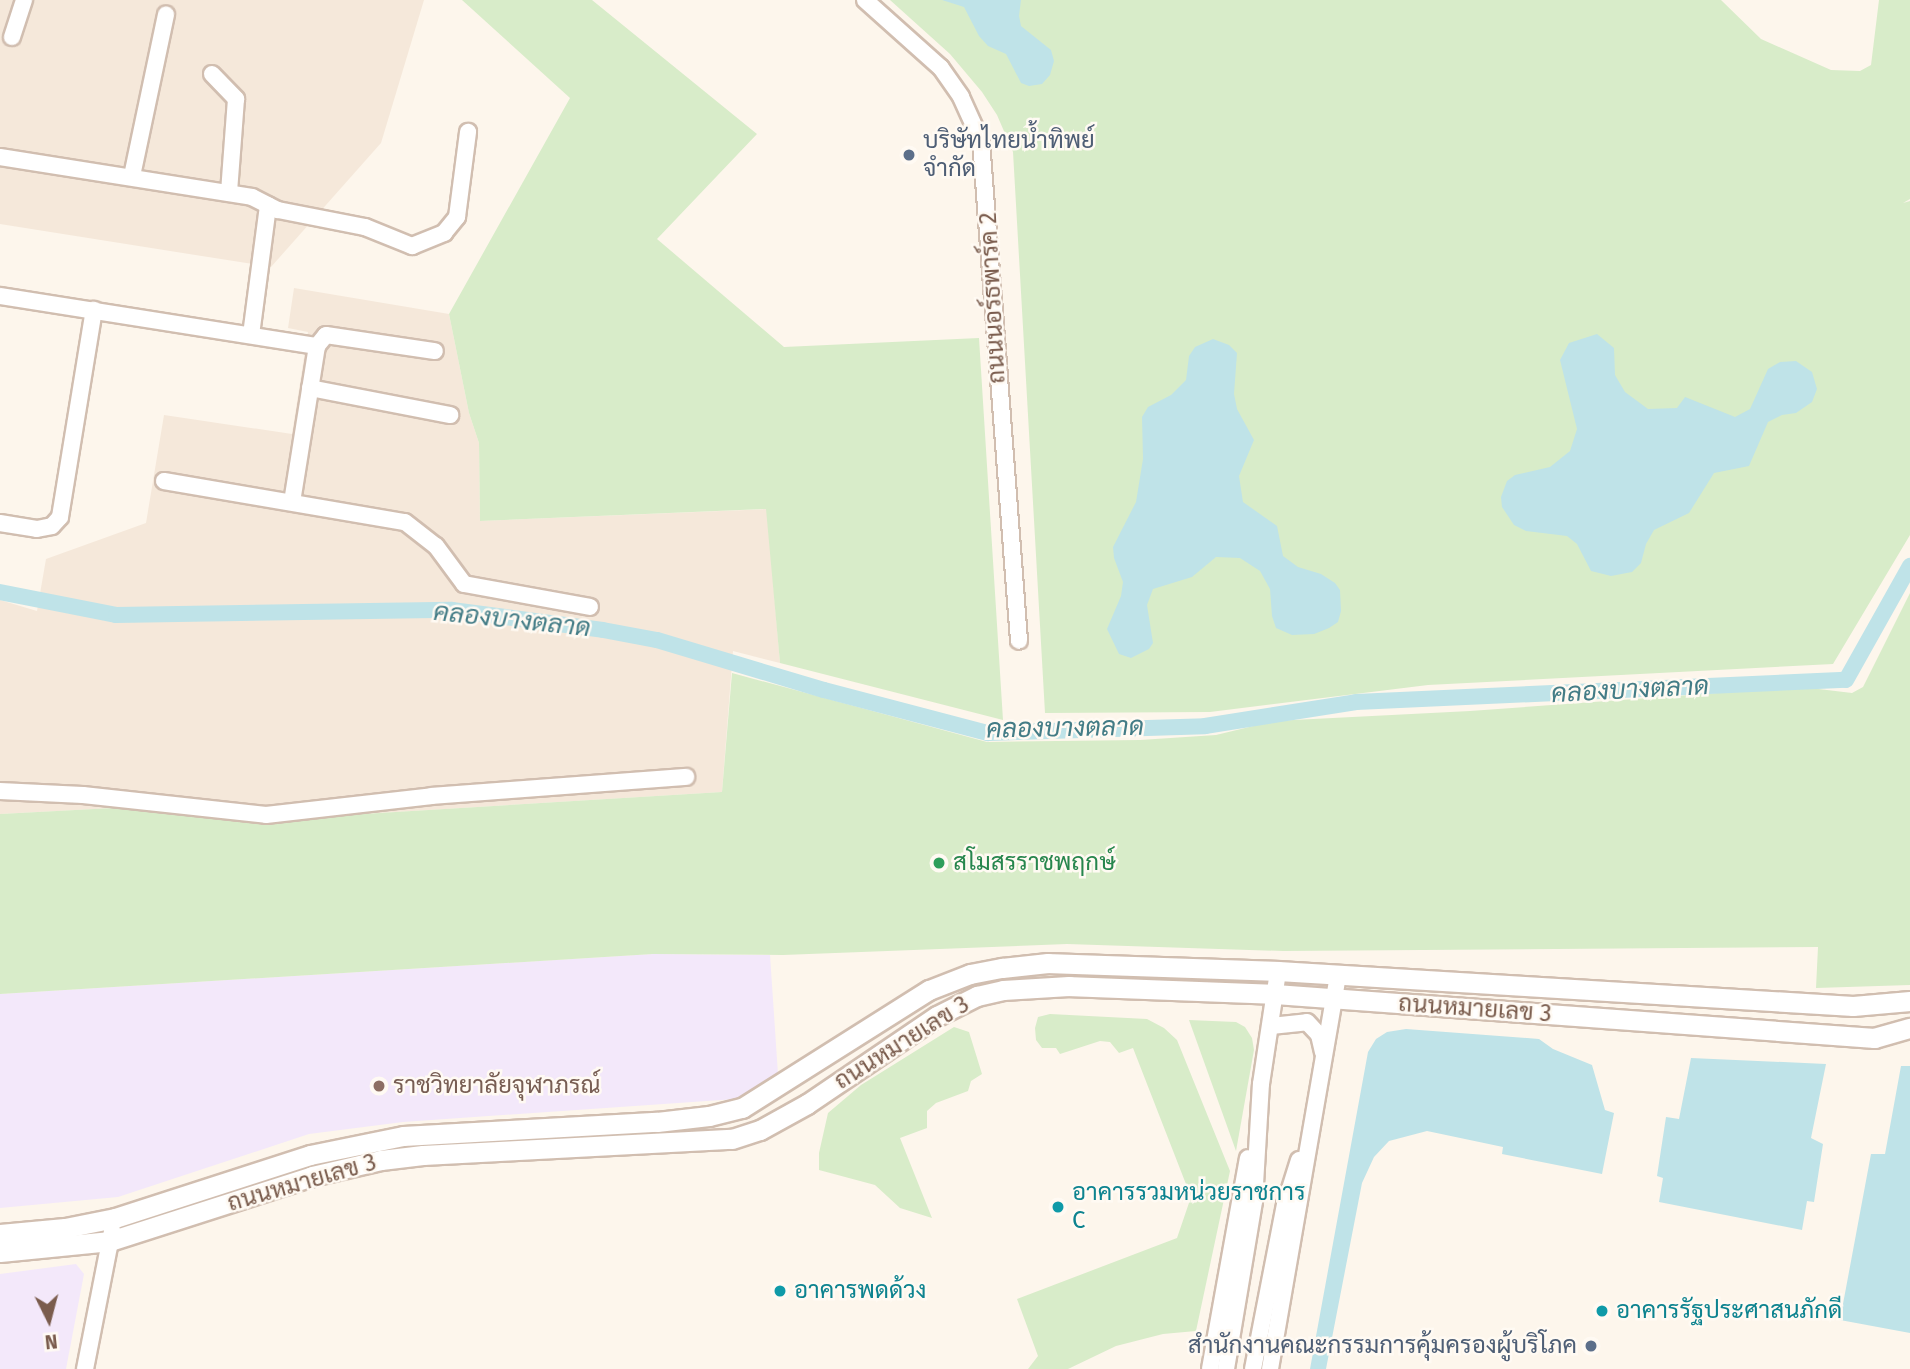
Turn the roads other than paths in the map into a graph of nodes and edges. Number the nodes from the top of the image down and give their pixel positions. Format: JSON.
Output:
{"nodes":[{"id":1,"x":24,"y":0,"type":"edge"},
{"id":2,"x":865,"y":0,"type":"edge"},
{"id":3,"x":166,"y":15,"type":"dead end"},
{"id":4,"x":12,"y":37,"type":"dead end"},
{"id":5,"x":212,"y":74,"type":"dead end"},
{"id":6,"x":468,"y":132,"type":"dead end"},
{"id":7,"x":0,"y":157,"type":"edge"},
{"id":8,"x":132,"y":176,"type":"junction"},
{"id":9,"x":229,"y":193,"type":"junction"},
{"id":10,"x":268,"y":205,"type":"junction"},
{"id":11,"x":0,"y":296,"type":"edge"},
{"id":12,"x":94,"y":310,"type":"junction"},
{"id":13,"x":251,"y":335,"type":"junction"},
{"id":14,"x":317,"y":346,"type":"junction"},
{"id":15,"x":435,"y":351,"type":"dead end"},
{"id":16,"x":310,"y":388,"type":"junction"},
{"id":17,"x":450,"y":415,"type":"dead end"},
{"id":18,"x":164,"y":481,"type":"dead end"},
{"id":19,"x":292,"y":502,"type":"junction"},
{"id":20,"x":0,"y":523,"type":"edge"},
{"id":21,"x":590,"y":607,"type":"dead end"},
{"id":22,"x":1019,"y":641,"type":"dead end"},
{"id":23,"x":686,"y":777,"type":"dead end"},
{"id":24,"x":0,"y":791,"type":"edge"},
{"id":25,"x":1278,"y":971,"type":"junction"},
{"id":26,"x":1338,"y":975,"type":"junction"},
{"id":27,"x":1275,"y":994,"type":"junction"},
{"id":28,"x":1335,"y":998,"type":"junction"},
{"id":29,"x":1910,"y":1001,"type":"edge"},
{"id":30,"x":1272,"y":1026,"type":"junction"},
{"id":31,"x":1910,"y":1028,"type":"edge"},
{"id":32,"x":1324,"y":1062,"type":"junction"},
{"id":33,"x":1261,"y":1084,"type":"junction"},
{"id":34,"x":1319,"y":1093,"type":"junction"},
{"id":35,"x":115,"y":1218,"type":"junction"},
{"id":36,"x":0,"y":1234,"type":"edge"},
{"id":37,"x":110,"y":1241,"type":"junction"},
{"id":38,"x":0,"y":1252,"type":"edge"},
{"id":39,"x":85,"y":1369,"type":"edge"},
{"id":40,"x":1210,"y":1369,"type":"edge"},
{"id":41,"x":1226,"y":1369,"type":"edge"},
{"id":42,"x":1253,"y":1369,"type":"edge"},
{"id":43,"x":1270,"y":1369,"type":"edge"}],
"edges":[{"from":1,"to":4,"type":"street"},
{"from":2,"to":22,"type":"street","name":"ถนนนอร์ธพาร์ค 2"},
{"from":3,"to":8,"type":"street"},
{"from":5,"to":9,"type":"street"},
{"from":6,"to":10,"type":"street"},
{"from":7,"to":8,"type":"street"},
{"from":8,"to":9,"type":"street"},
{"from":9,"to":10,"type":"street"},
{"from":10,"to":13,"type":"street"},
{"from":11,"to":12,"type":"street"},
{"from":12,"to":13,"type":"street"},
{"from":12,"to":20,"type":"street"},
{"from":13,"to":14,"type":"street"},
{"from":14,"to":15,"type":"street"},
{"from":14,"to":16,"type":"street"},
{"from":16,"to":17,"type":"street"},
{"from":16,"to":19,"type":"street"},
{"from":18,"to":19,"type":"street"},
{"from":19,"to":21,"type":"street"},
{"from":23,"to":24,"type":"street"},
{"from":25,"to":26,"type":"street","name":"ถนนหมายเลข 3"},
{"from":25,"to":27,"type":"street"},
{"from":25,"to":35,"type":"street","name":"ถนนหมายเลข 3"},
{"from":26,"to":28,"type":"street"},
{"from":26,"to":29,"type":"street","name":"ถนนหมายเลข 3"},
{"from":27,"to":28,"type":"street","name":"ถนนหมายเลข 3"},
{"from":27,"to":30,"type":"street"},
{"from":27,"to":37,"type":"street","name":"ถนนหมายเลข 3"},
{"from":28,"to":31,"type":"street","name":"ถนนหมายเลข 3"},
{"from":28,"to":32,"type":"street"},
{"from":30,"to":32,"type":"street"},
{"from":30,"to":33,"type":"street"},
{"from":32,"to":34,"type":"street"},
{"from":33,"to":40,"type":"street"},
{"from":33,"to":41,"type":"street"},
{"from":34,"to":42,"type":"street"},
{"from":34,"to":43,"type":"street"},
{"from":35,"to":36,"type":"street","name":"ถนนหมายเลข 3"},
{"from":35,"to":37,"type":"street"},
{"from":37,"to":38,"type":"street","name":"ถนนหมายเลข 3"},
{"from":37,"to":39,"type":"street"}]}
